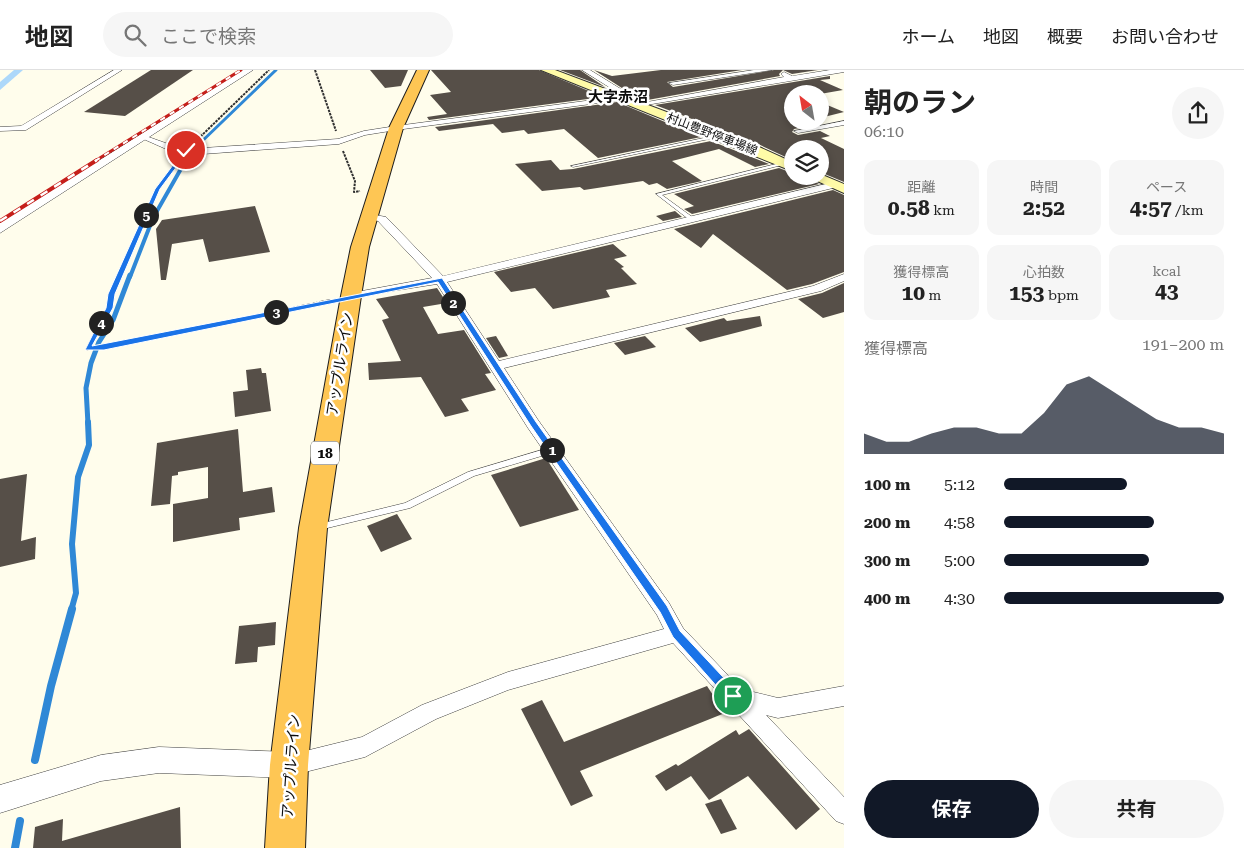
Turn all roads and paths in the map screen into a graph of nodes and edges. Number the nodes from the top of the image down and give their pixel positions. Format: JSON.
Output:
{"nodes":[{"id":1,"x":119,"y":70,"type":"edge"},
{"id":2,"x":249,"y":70,"type":"edge"},
{"id":3,"x":270,"y":70,"type":"edge"},
{"id":4,"x":423,"y":70,"type":"edge"},
{"id":5,"x":546,"y":70,"type":"edge"},
{"id":6,"x":585,"y":70,"type":"edge"},
{"id":7,"x":768,"y":70,"type":"edge"},
{"id":8,"x":776,"y":70,"type":"edge"},
{"id":9,"x":844,"y":70,"type":"edge"},
{"id":10,"x":791,"y":78,"type":"junction"},
{"id":11,"x":673,"y":83,"type":"dead end"},
{"id":12,"x":621,"y":98,"type":"junction"},
{"id":13,"x":642,"y":106,"type":"junction"},
{"id":14,"x":844,"y":123,"type":"edge"},
{"id":15,"x":396,"y":128,"type":"junction"},
{"id":16,"x":0,"y":129,"type":"edge"},
{"id":17,"x":798,"y":131,"type":"dead end"},
{"id":18,"x":143,"y":136,"type":"junction"},
{"id":19,"x":718,"y":136,"type":"junction"},
{"id":20,"x":186,"y":150,"type":"junction"},
{"id":21,"x":784,"y":163,"type":"edge"},
{"id":22,"x":573,"y":166,"type":"dead end"},
{"id":23,"x":784,"y":166,"type":"edge"},
{"id":24,"x":829,"y":183,"type":"edge"},
{"id":25,"x":841,"y":188,"type":"edge"},
{"id":26,"x":368,"y":215,"type":"junction"},
{"id":27,"x":693,"y":220,"type":"junction"},
{"id":28,"x":0,"y":229,"type":"edge"},
{"id":29,"x":844,"y":277,"type":"edge"},
{"id":30,"x":440,"y":280,"type":"junction"},
{"id":31,"x":351,"y":296,"type":"junction"},
{"id":32,"x":495,"y":366,"type":"junction"},
{"id":33,"x":552,"y":450,"type":"junction"},
{"id":34,"x":313,"y":528,"type":"junction"},
{"id":35,"x":676,"y":634,"type":"junction"},
{"id":36,"x":733,"y":696,"type":"junction"},
{"id":37,"x":844,"y":696,"type":"edge"},
{"id":38,"x":289,"y":765,"type":"junction"},
{"id":39,"x":0,"y":799,"type":"edge"},
{"id":40,"x":844,"y":813,"type":"edge"},
{"id":41,"x":285,"y":848,"type":"edge"}],
"edges":[{"from":1,"to":16,"type":"street"},
{"from":2,"to":18,"type":"street"},
{"from":3,"to":20,"type":"path"},
{"from":4,"to":15,"type":"highway","name":"アップルライン","number":"18"},
{"from":5,"to":12,"type":"main road","name":"村山豊野停車場線"},
{"from":6,"to":13,"type":"street"},
{"from":7,"to":11,"type":"street"},
{"from":8,"to":10,"type":"street"},
{"from":9,"to":10,"type":"street"},
{"from":10,"to":13,"type":"street"},
{"from":12,"to":13,"type":"main road","name":"村山豊野停車場線"},
{"from":12,"to":15,"type":"street"},
{"from":13,"to":19,"type":"main road","name":"村山豊野停車場線"},
{"from":14,"to":17,"type":"street"},
{"from":15,"to":20,"type":"street"},
{"from":15,"to":26,"type":"highway","name":"アップルライン","number":"18"},
{"from":18,"to":20,"type":"street"},
{"from":18,"to":28,"type":"street"},
{"from":19,"to":21,"type":"main road","name":"村山豊野停車場線"},
{"from":19,"to":22,"type":"lane"},
{"from":20,"to":31,"type":"path"},
{"from":23,"to":27,"type":"lane"},
{"from":24,"to":25,"type":"main road"},
{"from":25,"to":27,"type":"street"},
{"from":26,"to":30,"type":"street"},
{"from":26,"to":31,"type":"highway","name":"アップルライン","number":"18"},
{"from":27,"to":30,"type":"street"},
{"from":29,"to":32,"type":"street"},
{"from":30,"to":31,"type":"street"},
{"from":30,"to":32,"type":"street"},
{"from":31,"to":34,"type":"highway","name":"アップルライン","number":"18"},
{"from":32,"to":33,"type":"street"},
{"from":33,"to":34,"type":"lane"},
{"from":33,"to":35,"type":"street"},
{"from":34,"to":38,"type":"highway","name":"アップルライン","number":"18"},
{"from":35,"to":36,"type":"street"},
{"from":35,"to":38,"type":"street"},
{"from":36,"to":37,"type":"street"},
{"from":36,"to":40,"type":"street"},
{"from":38,"to":39,"type":"street"},
{"from":38,"to":41,"type":"highway","name":"アップルライン","number":"18"}]}
